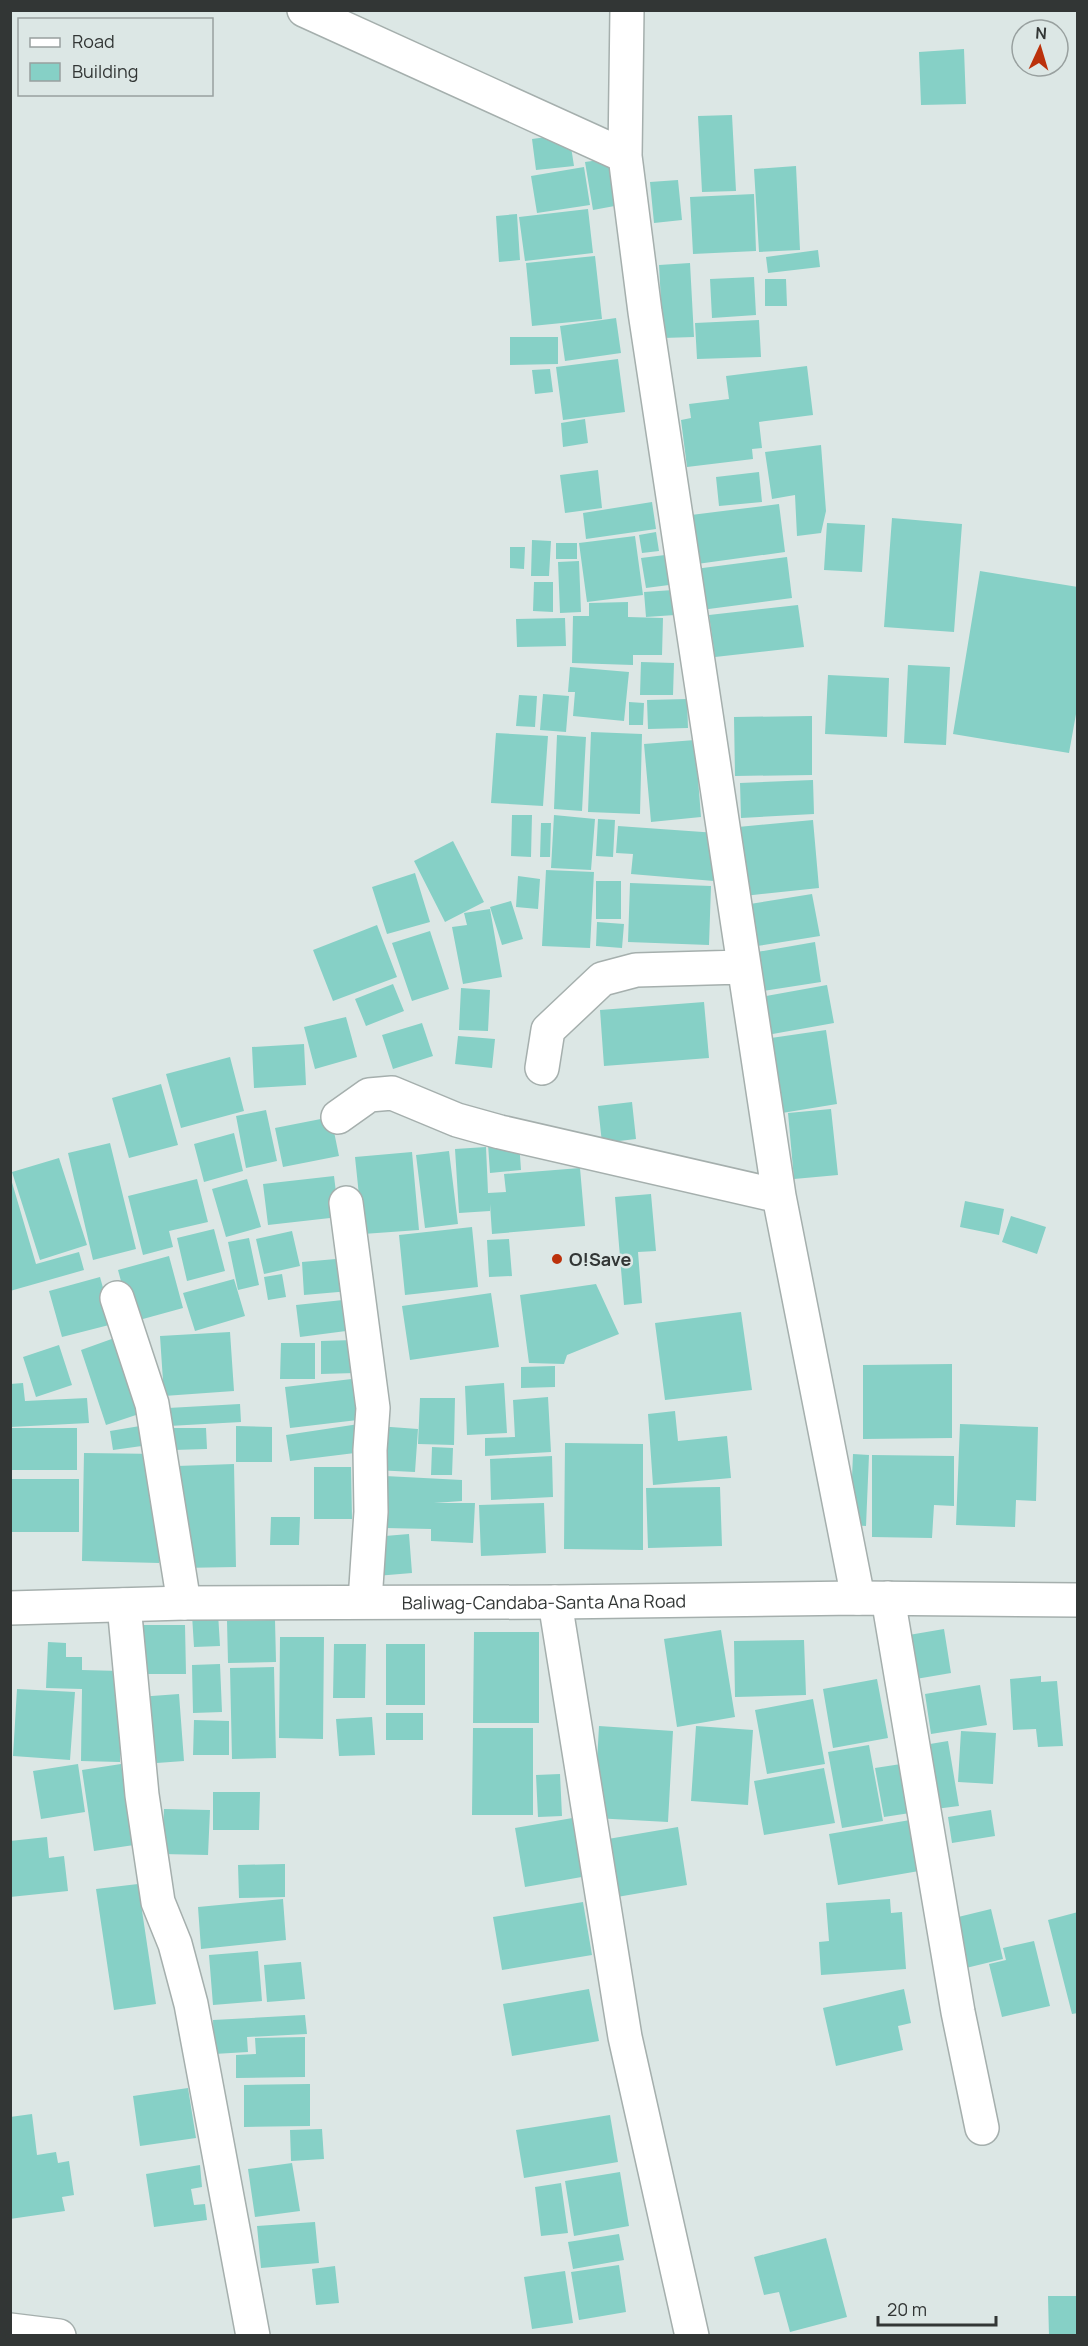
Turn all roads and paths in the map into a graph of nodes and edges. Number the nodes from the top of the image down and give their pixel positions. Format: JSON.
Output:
{"nodes":[{"id":1,"x":304,"y":10,"type":"edge"},
{"id":2,"x":627,"y":10,"type":"edge"},
{"id":3,"x":625,"y":156,"type":"junction"},
{"id":4,"x":742,"y":967,"type":"junction"},
{"id":5,"x":542,"y":1068,"type":"dead end"},
{"id":6,"x":338,"y":1117,"type":"dead end"},
{"id":7,"x":778,"y":1196,"type":"junction"},
{"id":8,"x":346,"y":1203,"type":"dead end"},
{"id":9,"x":117,"y":1298,"type":"dead end"},
{"id":10,"x":873,"y":1598,"type":"junction"},
{"id":11,"x":1077,"y":1600,"type":"edge"},
{"id":12,"x":365,"y":1601,"type":"junction"},
{"id":13,"x":555,"y":1602,"type":"junction"},
{"id":14,"x":184,"y":1603,"type":"junction"},
{"id":15,"x":124,"y":1605,"type":"junction"},
{"id":16,"x":10,"y":1608,"type":"edge"},
{"id":17,"x":982,"y":2128,"type":"dead end"},
{"id":18,"x":10,"y":2330,"type":"edge"},
{"id":19,"x":59,"y":2336,"type":"edge"},
{"id":20,"x":253,"y":2336,"type":"edge"},
{"id":21,"x":692,"y":2336,"type":"edge"}],
"edges":[{"from":1,"to":3,"type":"street"},
{"from":2,"to":3,"type":"street"},
{"from":3,"to":4,"type":"street"},
{"from":4,"to":5,"type":"street"},
{"from":4,"to":7,"type":"street"},
{"from":6,"to":7,"type":"street"},
{"from":7,"to":10,"type":"street"},
{"from":8,"to":12,"type":"street"},
{"from":9,"to":14,"type":"street"},
{"from":10,"to":11,"type":"street","name":"Baliwag-Candaba-Santa Ana Road"},
{"from":10,"to":13,"type":"street","name":"Baliwag-Candaba-Santa Ana Road"},
{"from":10,"to":17,"type":"street"},
{"from":12,"to":13,"type":"street","name":"Baliwag-Candaba-Santa Ana Road"},
{"from":12,"to":14,"type":"street","name":"Baliwag-Candaba-Santa Ana Road"},
{"from":13,"to":21,"type":"street"},
{"from":14,"to":15,"type":"street","name":"Baliwag-Candaba-Santa Ana Road"},
{"from":15,"to":16,"type":"street","name":"Baliwag-Candaba-Santa Ana Road"},
{"from":15,"to":20,"type":"street"},
{"from":18,"to":19,"type":"street"}]}
